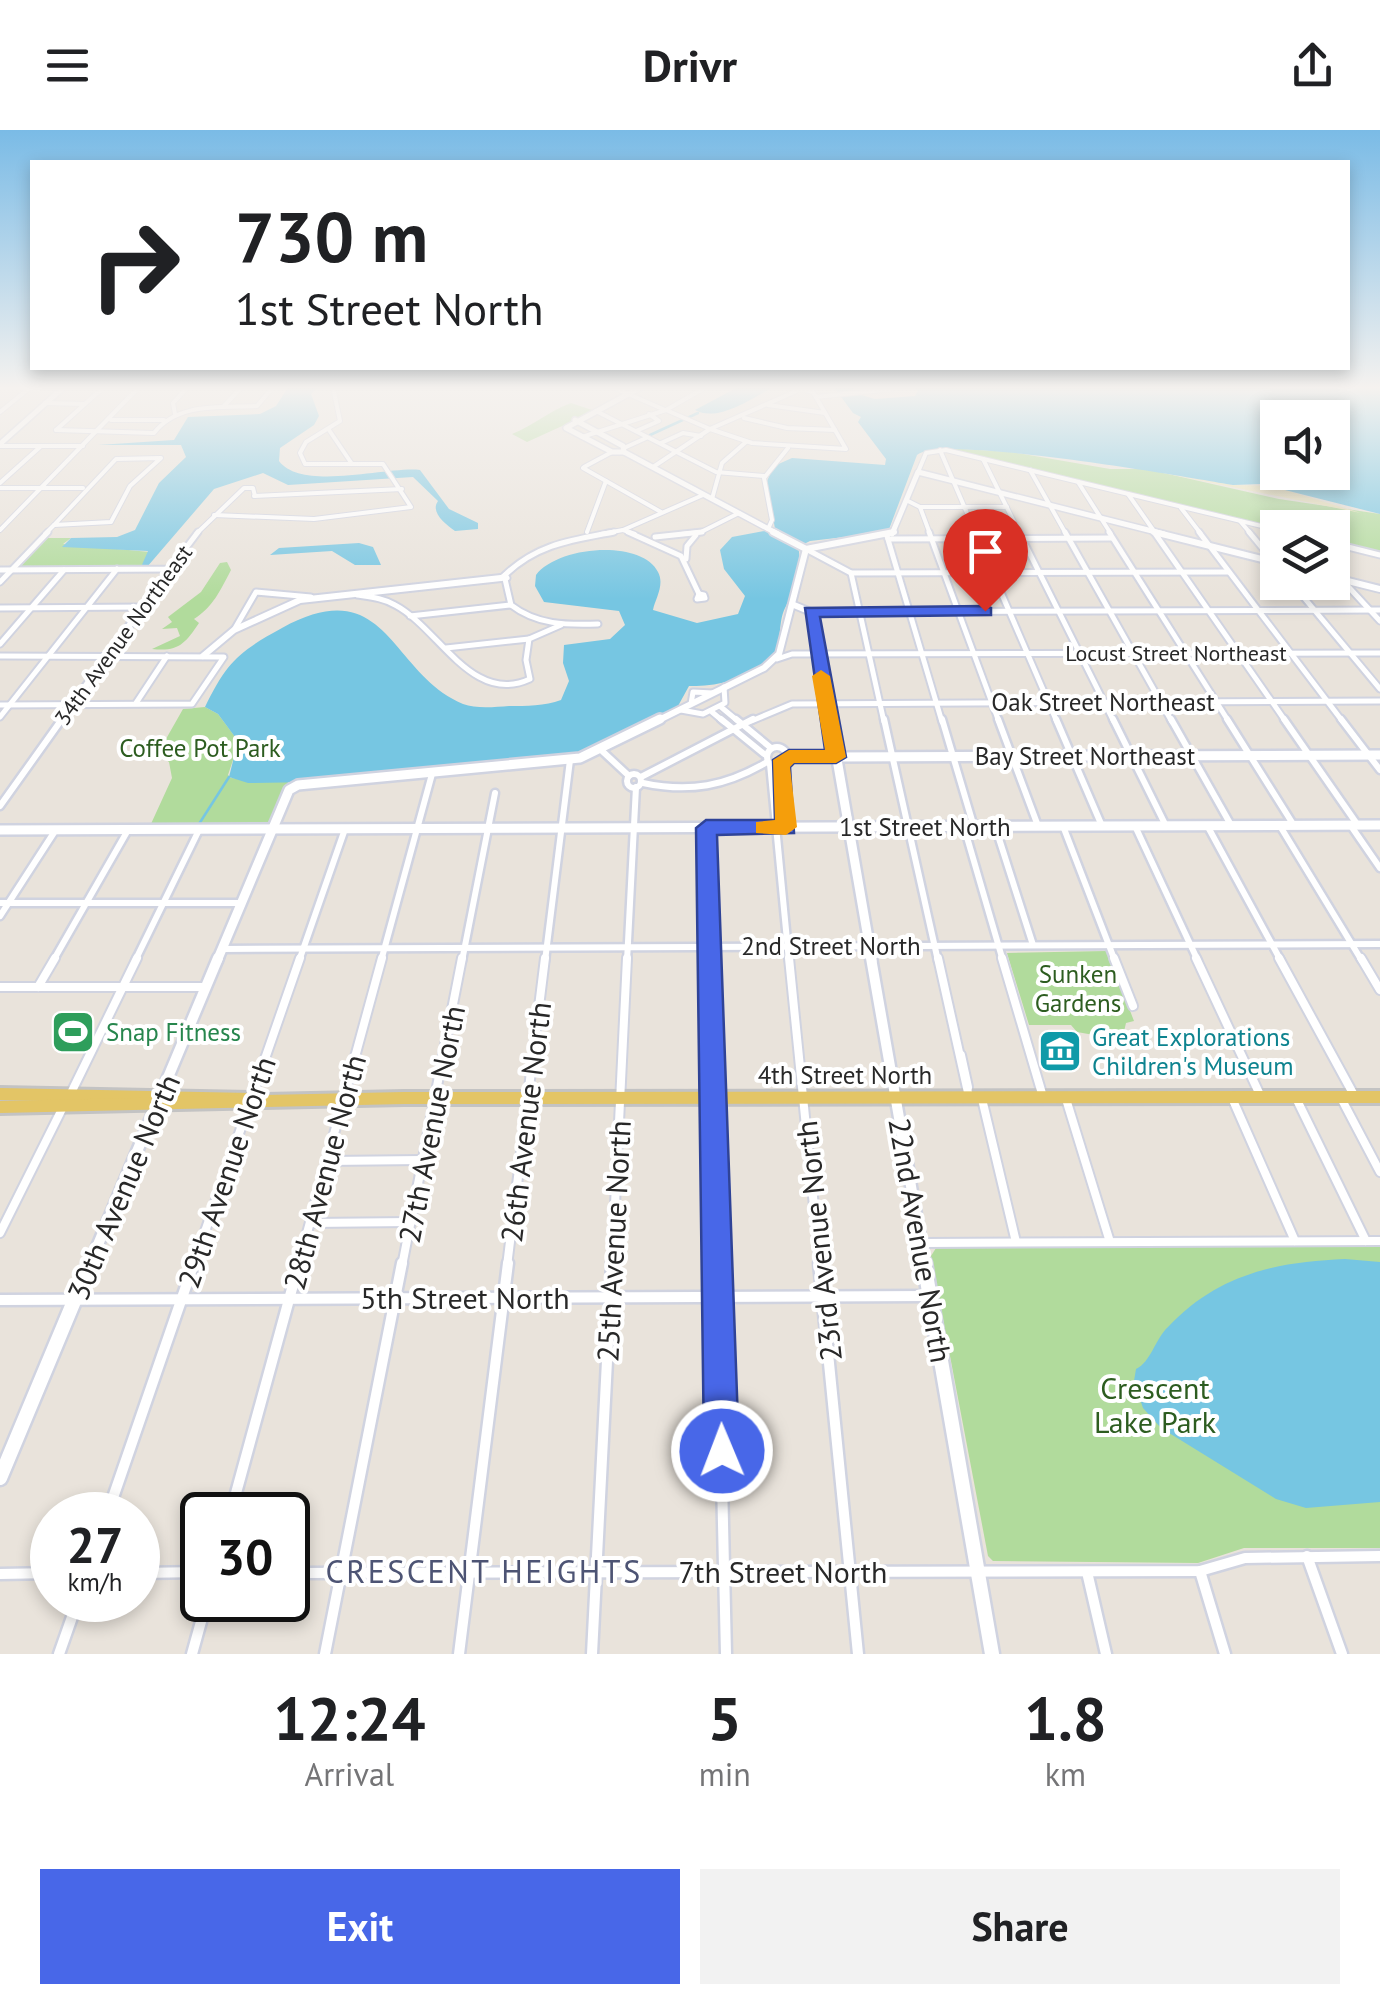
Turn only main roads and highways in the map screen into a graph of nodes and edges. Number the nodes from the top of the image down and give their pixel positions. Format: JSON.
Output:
{"nodes":[{"id":1,"x":0,"y":1094,"type":"edge"},
{"id":2,"x":1380,"y":1097,"type":"edge"},
{"id":3,"x":67,"y":1100,"type":"junction"},
{"id":4,"x":0,"y":1106,"type":"edge"}],
"edges":[{"from":1,"to":3,"type":"main road","name":"4th Street North"},
{"from":2,"to":3,"type":"main road","name":"4th Street North"},
{"from":3,"to":4,"type":"main road","name":"4th Street North"}]}
